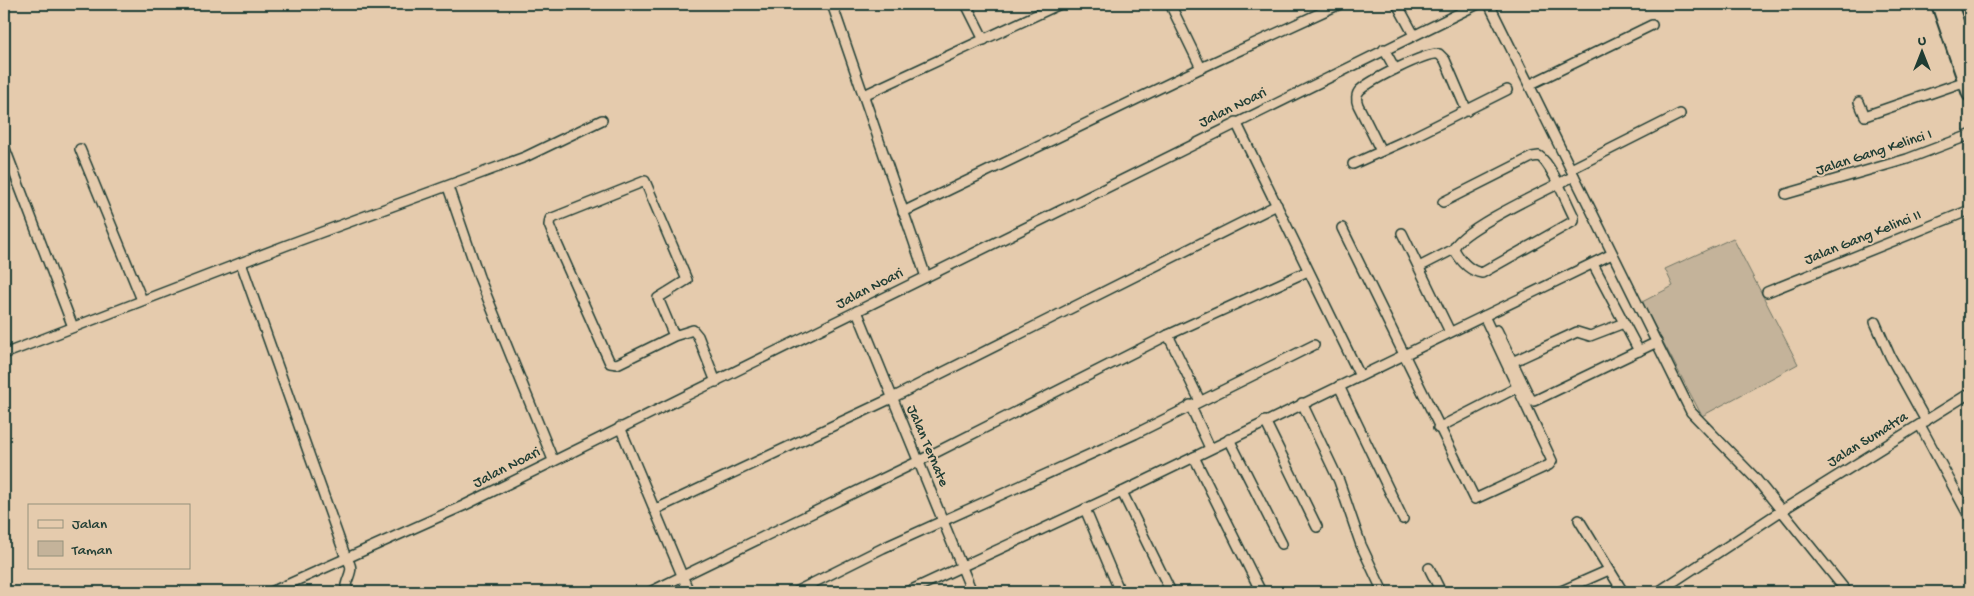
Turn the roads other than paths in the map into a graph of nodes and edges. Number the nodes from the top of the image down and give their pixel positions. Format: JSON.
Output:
{"nodes":[{"id":1,"x":832,"y":4,"type":"edge"},
{"id":2,"x":966,"y":4,"type":"edge"},
{"id":3,"x":1060,"y":4,"type":"edge"},
{"id":4,"x":1170,"y":4,"type":"edge"},
{"id":5,"x":1340,"y":4,"type":"edge"},
{"id":6,"x":1397,"y":4,"type":"edge"},
{"id":7,"x":1478,"y":4,"type":"edge"},
{"id":8,"x":1490,"y":4,"type":"edge"},
{"id":9,"x":1939,"y":4,"type":"edge"},
{"id":10,"x":1950,"y":4,"type":"edge"},
{"id":11,"x":1047,"y":6,"type":"edge"},
{"id":12,"x":1652,"y":25,"type":"dead end"},
{"id":13,"x":1414,"y":35,"type":"junction"},
{"id":14,"x":984,"y":40,"type":"junction"},
{"id":15,"x":1384,"y":49,"type":"junction"},
{"id":16,"x":1970,"y":65,"type":"edge"},
{"id":17,"x":1201,"y":68,"type":"junction"},
{"id":18,"x":1395,"y":69,"type":"junction"},
{"id":19,"x":1531,"y":84,"type":"junction"},
{"id":20,"x":1968,"y":87,"type":"edge"},
{"id":21,"x":1507,"y":90,"type":"dead end"},
{"id":22,"x":864,"y":95,"type":"junction"},
{"id":23,"x":1859,"y":102,"type":"dead end"},
{"id":24,"x":1467,"y":110,"type":"junction"},
{"id":25,"x":1680,"y":114,"type":"dead end"},
{"id":26,"x":602,"y":120,"type":"dead end"},
{"id":27,"x":1236,"y":122,"type":"junction"},
{"id":28,"x":1970,"y":135,"type":"edge"},
{"id":29,"x":4,"y":146,"type":"edge"},
{"id":30,"x":80,"y":149,"type":"dead end"},
{"id":31,"x":1381,"y":151,"type":"junction"},
{"id":32,"x":1353,"y":164,"type":"dead end"},
{"id":33,"x":1573,"y":172,"type":"junction"},
{"id":34,"x":1557,"y":185,"type":"junction"},
{"id":35,"x":448,"y":187,"type":"junction"},
{"id":36,"x":1786,"y":194,"type":"dead end"},
{"id":37,"x":1442,"y":202,"type":"dead end"},
{"id":38,"x":1277,"y":205,"type":"junction"},
{"id":39,"x":1970,"y":210,"type":"edge"},
{"id":40,"x":903,"y":212,"type":"junction"},
{"id":41,"x":1342,"y":228,"type":"dead end"},
{"id":42,"x":1402,"y":233,"type":"dead end"},
{"id":43,"x":1454,"y":249,"type":"junction"},
{"id":44,"x":1612,"y":254,"type":"junction"},
{"id":45,"x":241,"y":263,"type":"junction"},
{"id":46,"x":1593,"y":264,"type":"junction"},
{"id":47,"x":1420,"y":267,"type":"junction"},
{"id":48,"x":1308,"y":271,"type":"junction"},
{"id":49,"x":926,"y":276,"type":"junction"},
{"id":50,"x":1767,"y":292,"type":"dead end"},
{"id":51,"x":142,"y":300,"type":"junction"},
{"id":52,"x":857,"y":311,"type":"junction"},
{"id":53,"x":1487,"y":315,"type":"junction"},
{"id":54,"x":1875,"y":322,"type":"dead end"},
{"id":55,"x":1624,"y":324,"type":"junction"},
{"id":56,"x":73,"y":327,"type":"junction"},
{"id":57,"x":1450,"y":332,"type":"junction"},
{"id":58,"x":1168,"y":335,"type":"junction"},
{"id":59,"x":674,"y":336,"type":"junction"},
{"id":60,"x":1656,"y":343,"type":"junction"},
{"id":61,"x":1314,"y":345,"type":"dead end"},
{"id":62,"x":1640,"y":350,"type":"junction"},
{"id":63,"x":4,"y":352,"type":"edge"},
{"id":64,"x":1404,"y":355,"type":"junction"},
{"id":65,"x":1512,"y":362,"type":"junction"},
{"id":66,"x":1360,"y":376,"type":"junction"},
{"id":67,"x":716,"y":382,"type":"junction"},
{"id":68,"x":1339,"y":386,"type":"junction"},
{"id":69,"x":1518,"y":387,"type":"junction"},
{"id":70,"x":1970,"y":393,"type":"edge"},
{"id":71,"x":892,"y":398,"type":"junction"},
{"id":72,"x":1200,"y":401,"type":"junction"},
{"id":73,"x":1302,"y":404,"type":"junction"},
{"id":74,"x":1190,"y":405,"type":"junction"},
{"id":75,"x":1266,"y":421,"type":"junction"},
{"id":76,"x":1923,"y":423,"type":"junction"},
{"id":77,"x":620,"y":428,"type":"junction"},
{"id":78,"x":1438,"y":428,"type":"junction"},
{"id":79,"x":1229,"y":439,"type":"junction"},
{"id":80,"x":1210,"y":448,"type":"junction"},
{"id":81,"x":1194,"y":456,"type":"junction"},
{"id":82,"x":554,"y":460,"type":"junction"},
{"id":83,"x":919,"y":461,"type":"junction"},
{"id":84,"x":1122,"y":492,"type":"junction"},
{"id":85,"x":1085,"y":509,"type":"junction"},
{"id":86,"x":654,"y":510,"type":"junction"},
{"id":87,"x":1781,"y":510,"type":"junction"},
{"id":88,"x":1970,"y":518,"type":"edge"},
{"id":89,"x":1403,"y":519,"type":"dead end"},
{"id":90,"x":1579,"y":520,"type":"dead end"},
{"id":91,"x":943,"y":521,"type":"junction"},
{"id":92,"x":1317,"y":527,"type":"dead end"},
{"id":93,"x":1282,"y":544,"type":"dead end"},
{"id":94,"x":346,"y":558,"type":"junction"},
{"id":95,"x":962,"y":568,"type":"junction"},
{"id":96,"x":1429,"y":568,"type":"dead end"},
{"id":97,"x":1609,"y":570,"type":"junction"},
{"id":98,"x":682,"y":576,"type":"junction"},
{"id":99,"x":271,"y":592,"type":"edge"},
{"id":100,"x":349,"y":592,"type":"edge"},
{"id":101,"x":650,"y":592,"type":"edge"},
{"id":102,"x":689,"y":592,"type":"edge"},
{"id":103,"x":795,"y":592,"type":"edge"},
{"id":104,"x":907,"y":592,"type":"edge"},
{"id":105,"x":972,"y":592,"type":"edge"},
{"id":106,"x":1120,"y":592,"type":"edge"},
{"id":107,"x":1171,"y":592,"type":"edge"},
{"id":108,"x":1261,"y":592,"type":"edge"},
{"id":109,"x":1383,"y":592,"type":"edge"},
{"id":110,"x":1440,"y":592,"type":"edge"},
{"id":111,"x":1559,"y":592,"type":"edge"},
{"id":112,"x":1623,"y":592,"type":"edge"},
{"id":113,"x":1658,"y":592,"type":"edge"},
{"id":114,"x":1847,"y":592,"type":"edge"}],
"edges":[{"from":1,"to":22,"type":"street"},
{"from":2,"to":14,"type":"street"},
{"from":3,"to":11,"type":"street"},
{"from":4,"to":17,"type":"street"},
{"from":5,"to":17,"type":"street"},
{"from":6,"to":13,"type":"street"},
{"from":7,"to":13,"type":"street","name":"Jalan Noari"},
{"from":8,"to":19,"type":"street"},
{"from":9,"to":20,"type":"highway"},
{"from":10,"to":16,"type":"highway"},
{"from":11,"to":14,"type":"street"},
{"from":12,"to":19,"type":"street"},
{"from":13,"to":15,"type":"street","name":"Jalan Noari"},
{"from":14,"to":22,"type":"street"},
{"from":15,"to":18,"type":"street"},
{"from":15,"to":27,"type":"street","name":"Jalan Noari"},
{"from":17,"to":40,"type":"street"},
{"from":18,"to":24,"type":"street"},
{"from":18,"to":31,"type":"street"},
{"from":19,"to":33,"type":"street"},
{"from":20,"to":23,"type":"street"},
{"from":21,"to":24,"type":"street"},
{"from":22,"to":40,"type":"street"},
{"from":24,"to":31,"type":"street"},
{"from":25,"to":33,"type":"street"},
{"from":26,"to":35,"type":"street"},
{"from":27,"to":38,"type":"street"},
{"from":27,"to":49,"type":"street","name":"Jalan Noari"},
{"from":28,"to":36,"type":"street","name":"Jalan Gang Kelinci I"},
{"from":29,"to":56,"type":"street"},
{"from":30,"to":51,"type":"street"},
{"from":31,"to":32,"type":"street"},
{"from":33,"to":34,"type":"street"},
{"from":33,"to":44,"type":"street"},
{"from":34,"to":37,"type":"street"},
{"from":34,"to":43,"type":"street"},
{"from":34,"to":43,"type":"street"},
{"from":35,"to":45,"type":"street"},
{"from":35,"to":82,"type":"street"},
{"from":38,"to":48,"type":"street"},
{"from":38,"to":71,"type":"street"},
{"from":39,"to":50,"type":"street","name":"Jalan Gang Kelinci II"},
{"from":40,"to":49,"type":"street"},
{"from":41,"to":64,"type":"street"},
{"from":42,"to":47,"type":"street"},
{"from":43,"to":47,"type":"street"},
{"from":44,"to":46,"type":"street"},
{"from":44,"to":60,"type":"street"},
{"from":45,"to":51,"type":"street"},
{"from":45,"to":94,"type":"street"},
{"from":46,"to":53,"type":"street"},
{"from":46,"to":55,"type":"street"},
{"from":47,"to":57,"type":"street"},
{"from":48,"to":58,"type":"street"},
{"from":48,"to":66,"type":"street"},
{"from":49,"to":52,"type":"street","name":"Jalan Noari"},
{"from":51,"to":56,"type":"street"},
{"from":52,"to":67,"type":"street","name":"Jalan Noari"},
{"from":52,"to":71,"type":"street","name":"Jalan Ternate"},
{"from":53,"to":57,"type":"street"},
{"from":53,"to":65,"type":"street"},
{"from":53,"to":69,"type":"street"},
{"from":54,"to":76,"type":"street"},
{"from":55,"to":62,"type":"street"},
{"from":55,"to":65,"type":"street"},
{"from":56,"to":63,"type":"street"},
{"from":57,"to":64,"type":"street"},
{"from":58,"to":72,"type":"street"},
{"from":58,"to":83,"type":"street"},
{"from":59,"to":59,"type":"street"},
{"from":59,"to":67,"type":"street"},
{"from":60,"to":62,"type":"street"},
{"from":60,"to":87,"type":"street"},
{"from":61,"to":72,"type":"street"},
{"from":62,"to":65,"type":"street"},
{"from":64,"to":66,"type":"street"},
{"from":64,"to":78,"type":"street"},
{"from":66,"to":68,"type":"street"},
{"from":67,"to":77,"type":"street","name":"Jalan Noari"},
{"from":68,"to":73,"type":"street"},
{"from":68,"to":89,"type":"street"},
{"from":69,"to":78,"type":"street"},
{"from":69,"to":78,"type":"street"},
{"from":70,"to":76,"type":"street","name":"Jalan Sumatra"},
{"from":71,"to":83,"type":"street","name":"Jalan Ternate"},
{"from":71,"to":86,"type":"street"},
{"from":72,"to":74,"type":"street"},
{"from":73,"to":75,"type":"street"},
{"from":73,"to":109,"type":"street"},
{"from":74,"to":80,"type":"street"},
{"from":74,"to":91,"type":"street"},
{"from":75,"to":79,"type":"street"},
{"from":75,"to":92,"type":"street"},
{"from":76,"to":87,"type":"street","name":"Jalan Sumatra"},
{"from":76,"to":88,"type":"street"},
{"from":77,"to":82,"type":"street","name":"Jalan Noari"},
{"from":77,"to":86,"type":"street"},
{"from":79,"to":80,"type":"street"},
{"from":79,"to":93,"type":"street"},
{"from":80,"to":81,"type":"street"},
{"from":81,"to":84,"type":"street"},
{"from":81,"to":108,"type":"street"},
{"from":82,"to":94,"type":"street","name":"Jalan Noari"},
{"from":83,"to":91,"type":"street","name":"Jalan Ternate"},
{"from":83,"to":98,"type":"street"},
{"from":84,"to":85,"type":"street"},
{"from":84,"to":107,"type":"street"},
{"from":85,"to":95,"type":"street"},
{"from":85,"to":106,"type":"street"},
{"from":86,"to":98,"type":"street"},
{"from":87,"to":113,"type":"street","name":"Jalan Sumatra"},
{"from":87,"to":114,"type":"street"},
{"from":90,"to":97,"type":"street"},
{"from":91,"to":95,"type":"street","name":"Jalan Ternate"},
{"from":91,"to":103,"type":"street"},
{"from":94,"to":99,"type":"street","name":"Jalan Noari"},
{"from":94,"to":100,"type":"street"},
{"from":95,"to":104,"type":"street"},
{"from":95,"to":105,"type":"street","name":"Jalan Ternate"},
{"from":96,"to":110,"type":"street"},
{"from":97,"to":111,"type":"street"},
{"from":97,"to":112,"type":"street"},
{"from":98,"to":101,"type":"street"},
{"from":98,"to":102,"type":"street"}]}
